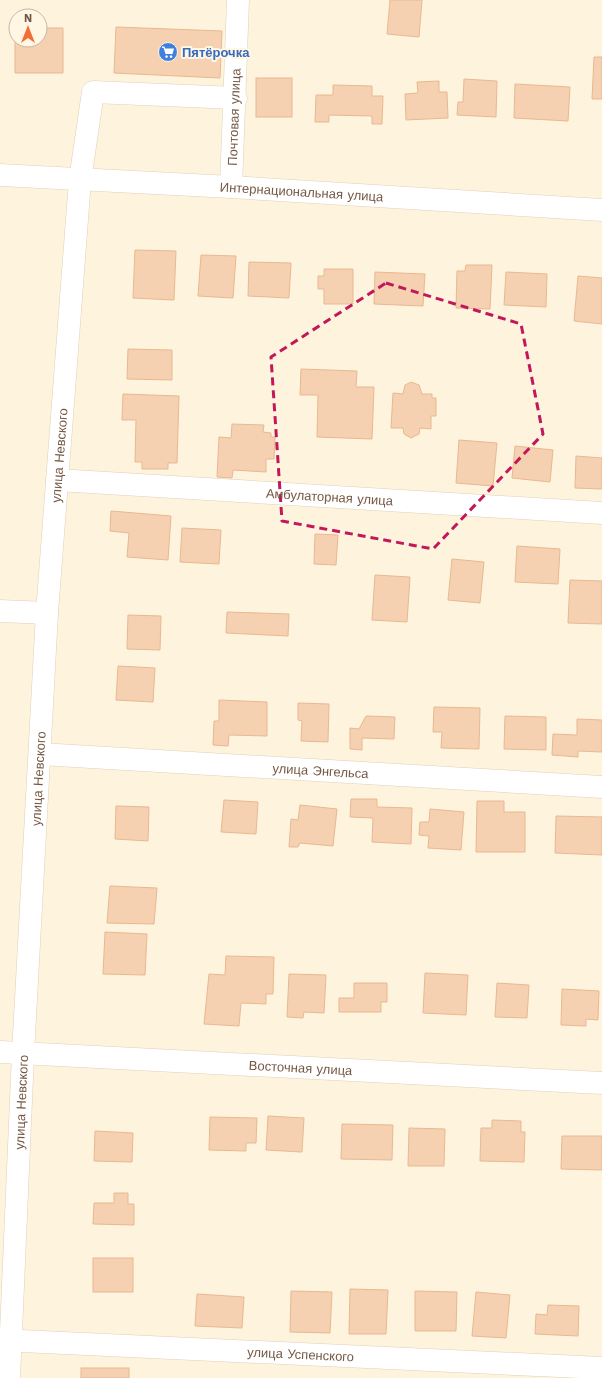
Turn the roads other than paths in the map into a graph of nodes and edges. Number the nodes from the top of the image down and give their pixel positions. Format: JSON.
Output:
{"nodes":[{"id":1,"x":238,"y":0,"type":"edge"},
{"id":2,"x":236,"y":98,"type":"junction"},
{"id":3,"x":0,"y":175,"type":"edge"},
{"id":4,"x":80,"y":180,"type":"junction"},
{"id":5,"x":232,"y":187,"type":"junction"},
{"id":6,"x":602,"y":210,"type":"edge"},
{"id":7,"x":57,"y":480,"type":"junction"},
{"id":8,"x":602,"y":513,"type":"edge"},
{"id":9,"x":0,"y":611,"type":"edge"},
{"id":10,"x":47,"y":613,"type":"junction"},
{"id":11,"x":40,"y":754,"type":"junction"},
{"id":12,"x":602,"y":787,"type":"edge"},
{"id":13,"x":0,"y":1052,"type":"edge"},
{"id":14,"x":23,"y":1054,"type":"junction"},
{"id":15,"x":602,"y":1083,"type":"edge"},
{"id":16,"x":5,"y":1340,"type":"edge"},
{"id":17,"x":602,"y":1368,"type":"edge"},
{"id":18,"x":9,"y":1378,"type":"edge"}],
"edges":[{"from":1,"to":2,"type":"street","name":"Почтовая улица"},
{"from":2,"to":4,"type":"street","name":"улица Невского"},
{"from":2,"to":5,"type":"street","name":"Почтовая улица"},
{"from":3,"to":4,"type":"street","name":"Интернациональная улица"},
{"from":4,"to":5,"type":"street","name":"Интернациональная улица"},
{"from":4,"to":7,"type":"street","name":"улица Невского"},
{"from":5,"to":6,"type":"street","name":"Интернациональная улица"},
{"from":7,"to":8,"type":"street","name":"Амбулаторная улица"},
{"from":7,"to":10,"type":"street","name":"улица Невского"},
{"from":9,"to":10,"type":"street"},
{"from":10,"to":11,"type":"street","name":"улица Невского"},
{"from":11,"to":12,"type":"street","name":"улица Энгельса"},
{"from":11,"to":14,"type":"street","name":"улица Невского"},
{"from":13,"to":14,"type":"street","name":"Восточная улица"},
{"from":14,"to":15,"type":"street","name":"Восточная улица"},
{"from":14,"to":16,"type":"street","name":"улица Невского"},
{"from":16,"to":17,"type":"street","name":"улица Успенского"},
{"from":16,"to":18,"type":"street","name":"улица Невского"}]}
